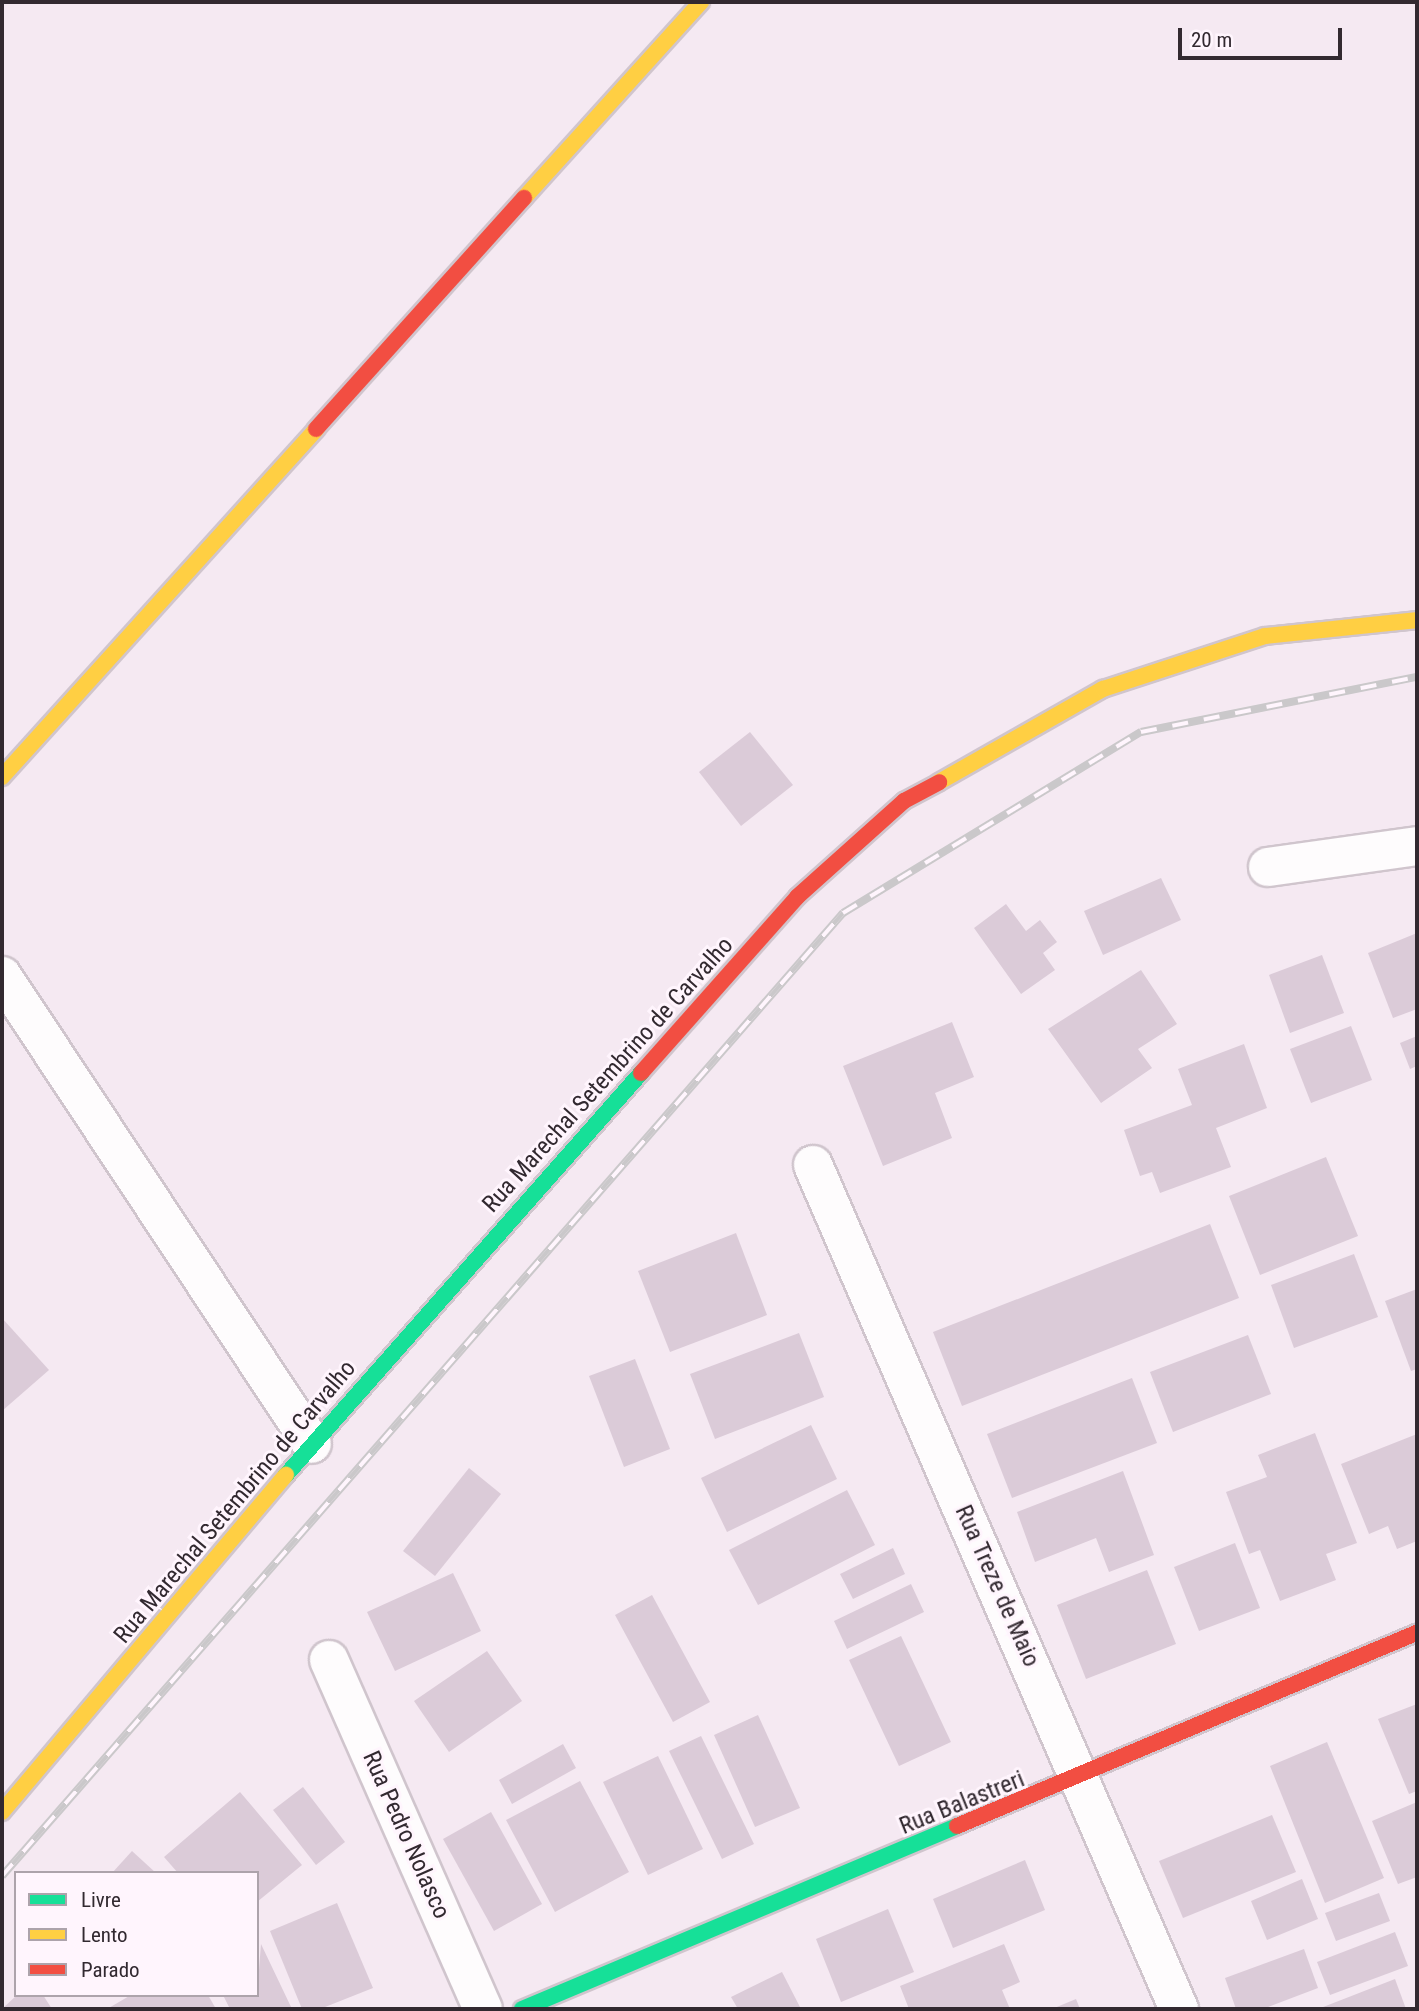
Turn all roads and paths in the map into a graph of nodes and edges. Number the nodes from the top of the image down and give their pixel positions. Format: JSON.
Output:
{"nodes":[{"id":1,"x":701,"y":2,"type":"edge"},
{"id":2,"x":1417,"y":620,"type":"edge"},
{"id":3,"x":2,"y":778,"type":"edge"},
{"id":4,"x":1417,"y":846,"type":"edge"},
{"id":5,"x":1268,"y":867,"type":"dead end"},
{"id":6,"x":2,"y":976,"type":"edge"},
{"id":7,"x":813,"y":1165,"type":"dead end"},
{"id":8,"x":312,"y":1444,"type":"junction"},
{"id":9,"x":1417,"y":1633,"type":"edge"},
{"id":10,"x":329,"y":1660,"type":"dead end"},
{"id":11,"x":1081,"y":1778,"type":"junction"},
{"id":12,"x":2,"y":1812,"type":"edge"},
{"id":13,"x":483,"y":2009,"type":"edge"},
{"id":14,"x":522,"y":2009,"type":"edge"},
{"id":15,"x":1179,"y":2009,"type":"edge"}],
"edges":[{"from":1,"to":3,"type":"street"},
{"from":2,"to":8,"type":"street","name":"Rua Marechal Setembrino de Carvalho"},
{"from":4,"to":5,"type":"street"},
{"from":6,"to":8,"type":"street"},
{"from":7,"to":11,"type":"street","name":"Rua Treze de Maio"},
{"from":8,"to":12,"type":"street","name":"Rua Marechal Setembrino de Carvalho"},
{"from":9,"to":11,"type":"street","name":"Rua Balastreri"},
{"from":10,"to":13,"type":"street","name":"Rua Pedro Nolasco"},
{"from":11,"to":14,"type":"street","name":"Rua Balastreri"},
{"from":11,"to":15,"type":"street","name":"Rua Treze de Maio"}]}
